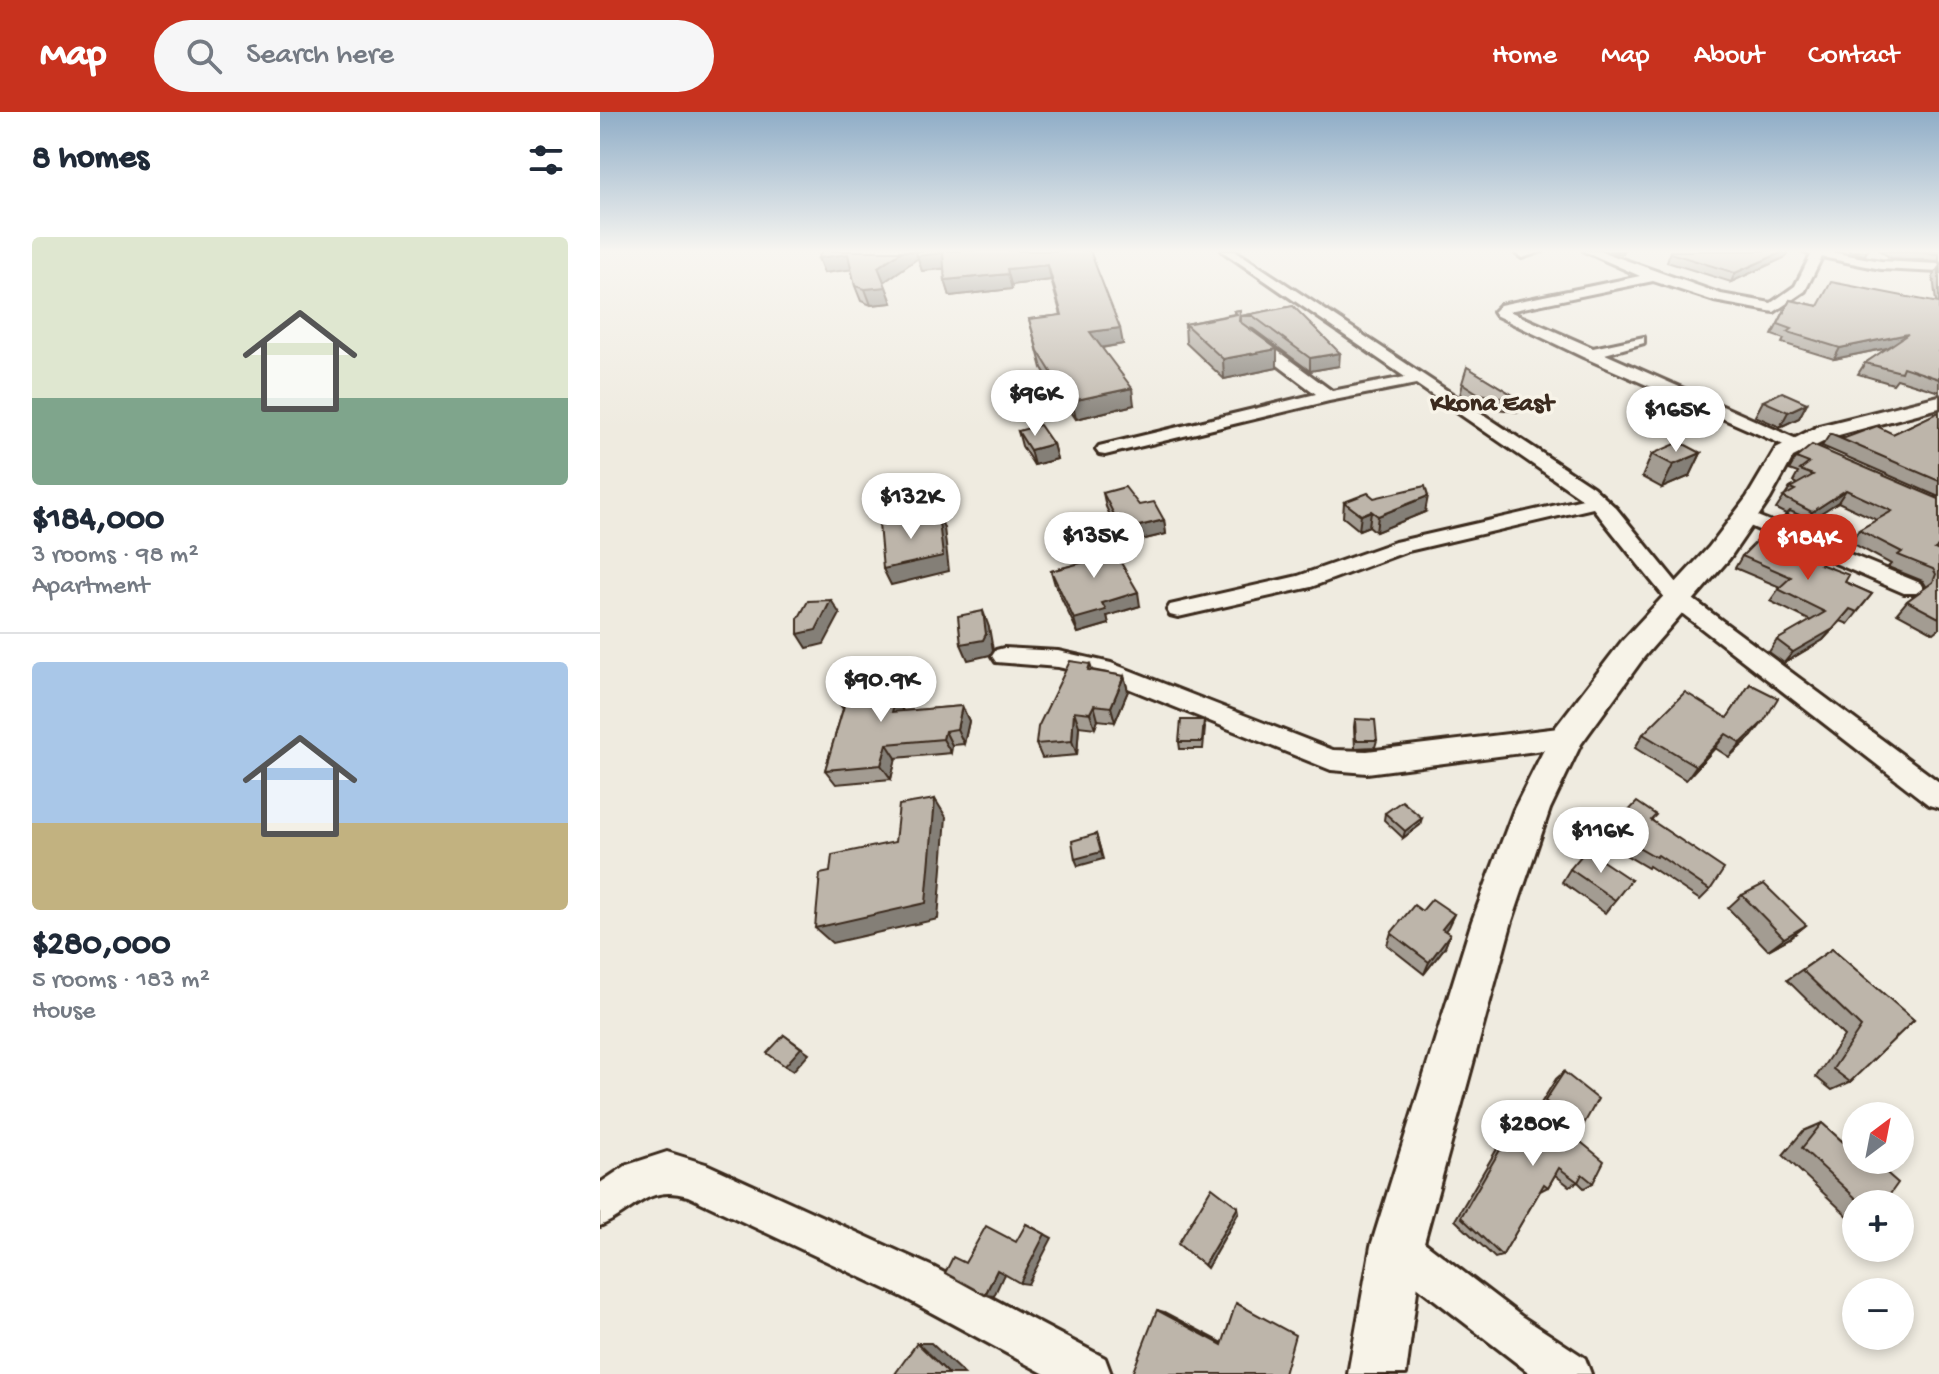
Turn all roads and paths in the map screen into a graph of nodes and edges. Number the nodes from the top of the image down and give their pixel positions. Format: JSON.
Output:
{"nodes":[{"id":1,"x":1315,"y":310,"type":"edge"},
{"id":2,"x":1503,"y":310,"type":"edge"},
{"id":3,"x":1246,"y":334,"type":"edge"},
{"id":4,"x":1639,"y":340,"type":"dead end"},
{"id":5,"x":1588,"y":354,"type":"junction"},
{"id":6,"x":1418,"y":379,"type":"junction"},
{"id":7,"x":1329,"y":396,"type":"junction"},
{"id":8,"x":1939,"y":402,"type":"edge"},
{"id":9,"x":1795,"y":445,"type":"junction"},
{"id":10,"x":1105,"y":450,"type":"dead end"},
{"id":11,"x":1838,"y":464,"type":"edge"},
{"id":12,"x":1599,"y":501,"type":"junction"},
{"id":13,"x":1745,"y":517,"type":"junction"},
{"id":14,"x":1912,"y":588,"type":"dead end"},
{"id":15,"x":1678,"y":599,"type":"junction"},
{"id":16,"x":1178,"y":610,"type":"dead end"},
{"id":17,"x":1004,"y":656,"type":"dead end"},
{"id":18,"x":1567,"y":737,"type":"junction"},
{"id":19,"x":1939,"y":797,"type":"edge"},
{"id":20,"x":600,"y":1206,"type":"edge"},
{"id":21,"x":1397,"y":1246,"type":"junction"},
{"id":22,"x":1089,"y":1374,"type":"edge"},
{"id":23,"x":1377,"y":1374,"type":"edge"},
{"id":24,"x":1569,"y":1374,"type":"edge"}],
"edges":[{"from":1,"to":6,"type":"street"},
{"from":2,"to":5,"type":"street"},
{"from":3,"to":7,"type":"street"},
{"from":4,"to":5,"type":"street"},
{"from":5,"to":9,"type":"street"},
{"from":6,"to":7,"type":"street"},
{"from":6,"to":12,"type":"street"},
{"from":7,"to":10,"type":"street"},
{"from":8,"to":9,"type":"street"},
{"from":9,"to":11,"type":"street"},
{"from":9,"to":13,"type":"street"},
{"from":12,"to":15,"type":"street"},
{"from":12,"to":16,"type":"street"},
{"from":13,"to":14,"type":"street"},
{"from":13,"to":15,"type":"street"},
{"from":15,"to":18,"type":"street"},
{"from":15,"to":19,"type":"street"},
{"from":17,"to":18,"type":"street"},
{"from":18,"to":21,"type":"street"},
{"from":20,"to":22,"type":"street"},
{"from":21,"to":23,"type":"street"},
{"from":21,"to":24,"type":"street"}]}
